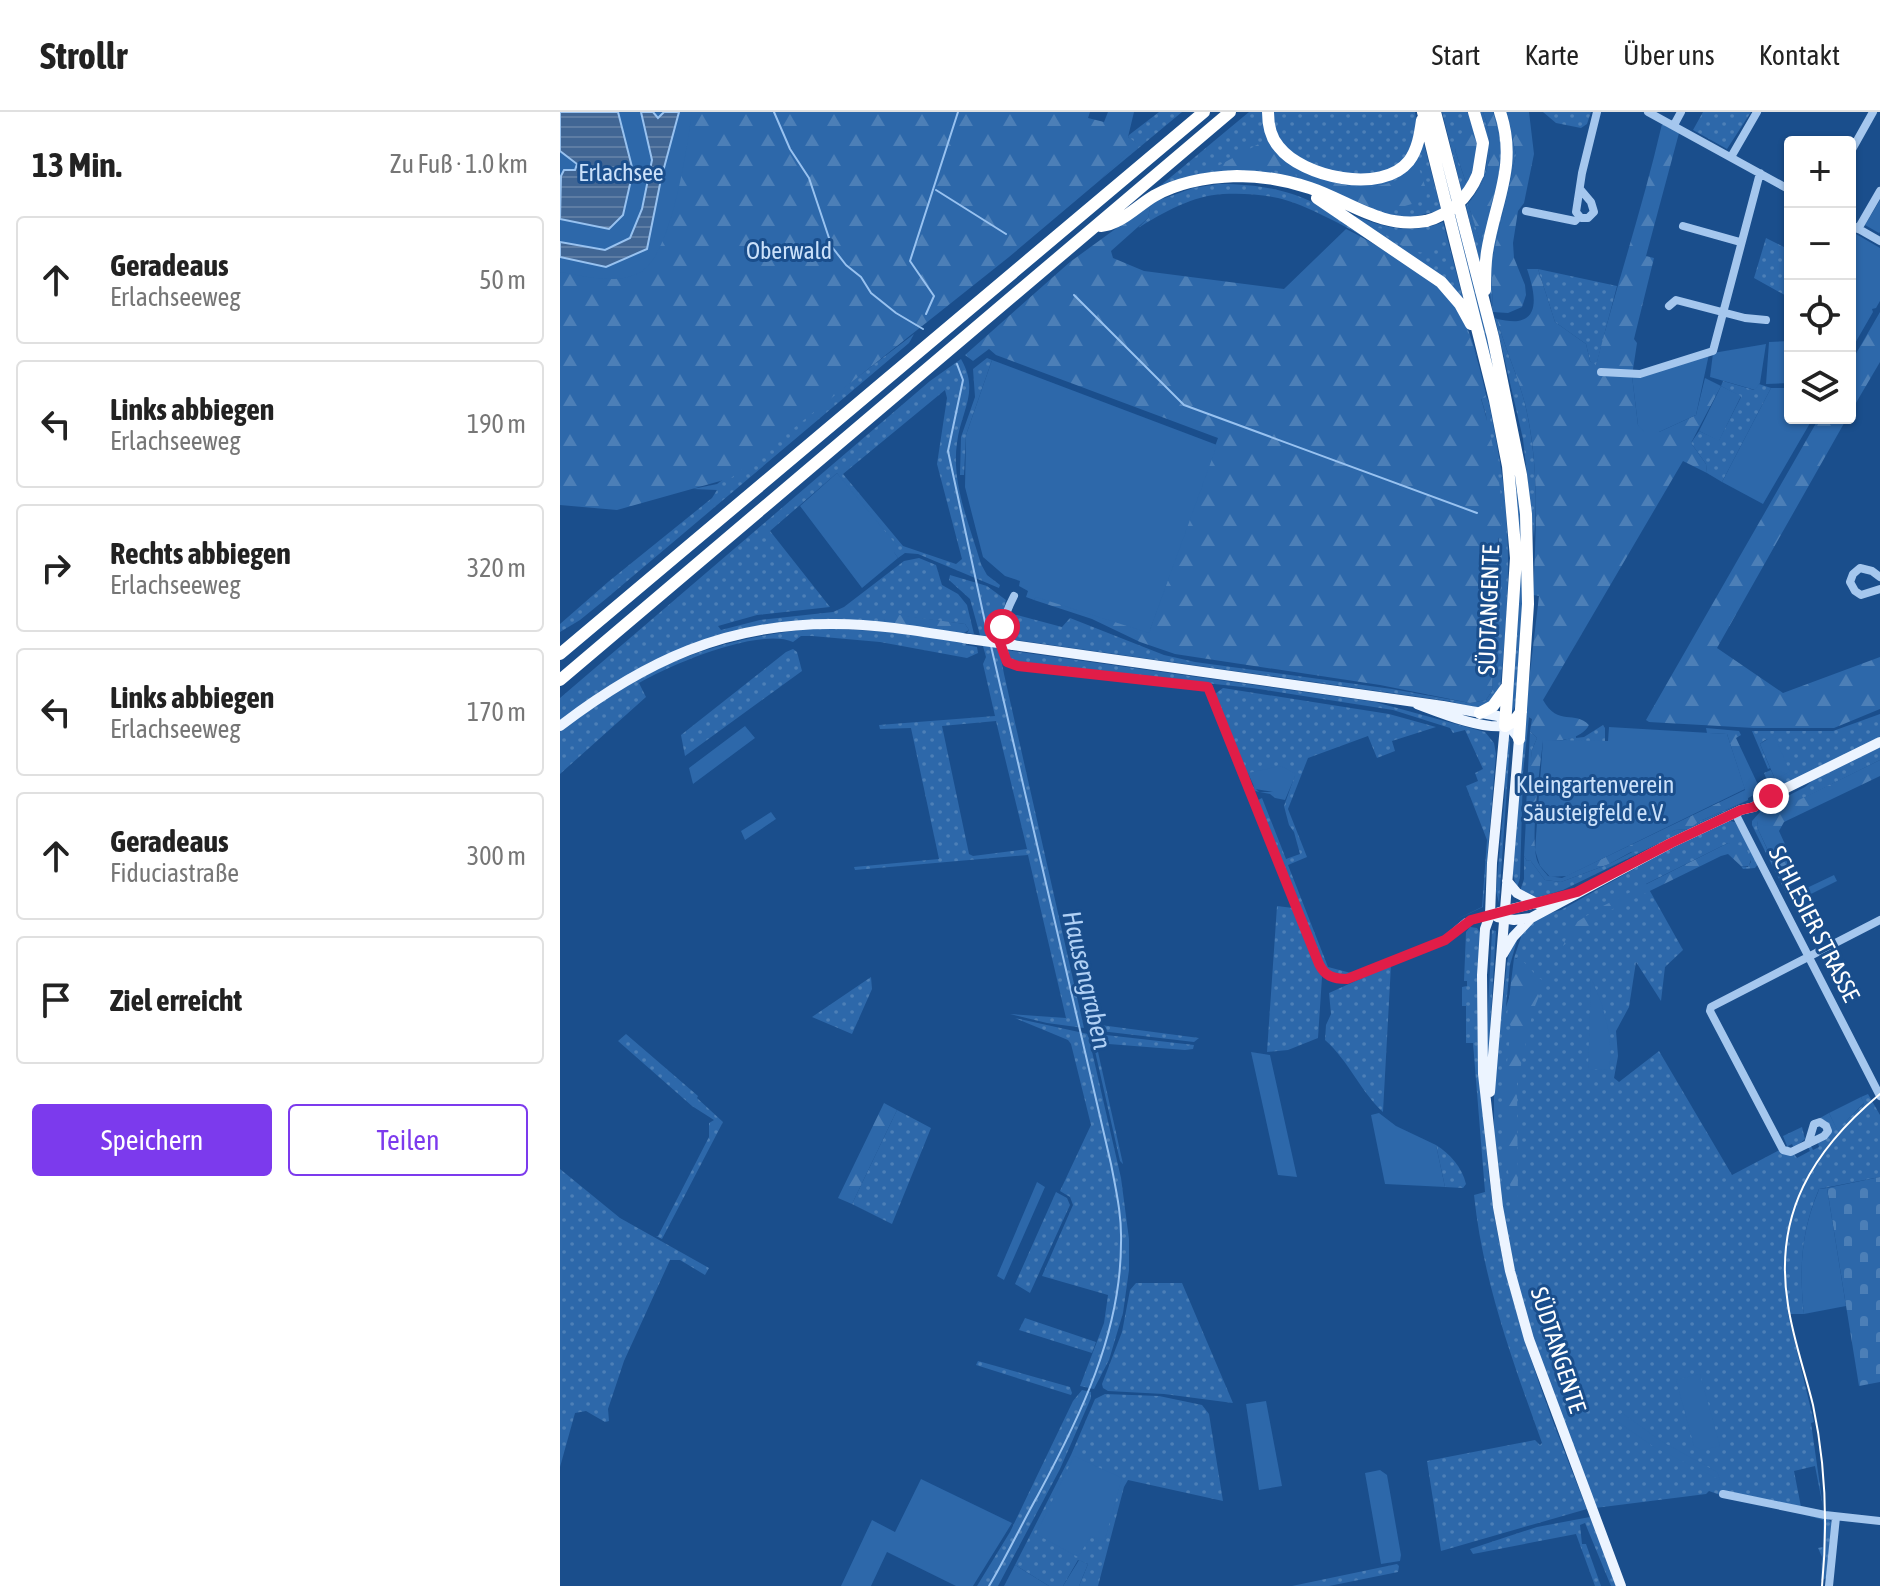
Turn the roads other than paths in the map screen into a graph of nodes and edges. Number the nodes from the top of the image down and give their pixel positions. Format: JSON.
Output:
{"nodes":[{"id":1,"x":1204,"y":112,"type":"edge"},
{"id":2,"x":1230,"y":112,"type":"edge"},
{"id":3,"x":1268,"y":112,"type":"edge"},
{"id":4,"x":1423,"y":112,"type":"edge"},
{"id":5,"x":1435,"y":112,"type":"edge"},
{"id":6,"x":1474,"y":112,"type":"edge"},
{"id":7,"x":1500,"y":112,"type":"edge"},
{"id":8,"x":1597,"y":112,"type":"edge"},
{"id":9,"x":1648,"y":112,"type":"edge"},
{"id":10,"x":1681,"y":112,"type":"edge"},
{"id":11,"x":1757,"y":112,"type":"edge"},
{"id":12,"x":1873,"y":112,"type":"edge"},
{"id":13,"x":1674,"y":125,"type":"junction"},
{"id":14,"x":1856,"y":142,"type":"edge"},
{"id":15,"x":1731,"y":157,"type":"junction"},
{"id":16,"x":1760,"y":173,"type":"junction"},
{"id":17,"x":1287,"y":182,"type":"junction"},
{"id":18,"x":1784,"y":187,"type":"edge"},
{"id":19,"x":1580,"y":189,"type":"junction"},
{"id":20,"x":1880,"y":191,"type":"edge"},
{"id":21,"x":1526,"y":211,"type":"dead end"},
{"id":22,"x":1579,"y":217,"type":"junction"},
{"id":23,"x":1856,"y":224,"type":"edge"},
{"id":24,"x":1097,"y":226,"type":"junction"},
{"id":25,"x":1683,"y":226,"type":"dead end"},
{"id":26,"x":1856,"y":228,"type":"edge"},
{"id":27,"x":1880,"y":241,"type":"edge"},
{"id":28,"x":1740,"y":242,"type":"junction"},
{"id":29,"x":1669,"y":306,"type":"dead end"},
{"id":30,"x":1486,"y":309,"type":"junction"},
{"id":31,"x":1723,"y":312,"type":"junction"},
{"id":32,"x":1766,"y":320,"type":"dead end"},
{"id":33,"x":1481,"y":341,"type":"junction"},
{"id":34,"x":1601,"y":372,"type":"dead end"},
{"id":35,"x":1880,"y":577,"type":"edge"},
{"id":36,"x":1880,"y":589,"type":"edge"},
{"id":37,"x":1014,"y":596,"type":"dead end"},
{"id":38,"x":560,"y":654,"type":"edge"},
{"id":39,"x":560,"y":680,"type":"edge"},
{"id":40,"x":1509,"y":681,"type":"junction"},
{"id":41,"x":1521,"y":712,"type":"junction"},
{"id":42,"x":1481,"y":718,"type":"junction"},
{"id":43,"x":1506,"y":723,"type":"junction"},
{"id":44,"x":560,"y":726,"type":"edge"},
{"id":45,"x":1519,"y":739,"type":"junction"},
{"id":46,"x":1880,"y":742,"type":"edge"},
{"id":47,"x":1502,"y":753,"type":"junction"},
{"id":48,"x":1738,"y":811,"type":"junction"},
{"id":49,"x":1507,"y":881,"type":"junction"},
{"id":50,"x":1577,"y":892,"type":"junction"},
{"id":51,"x":1538,"y":904,"type":"junction"},
{"id":52,"x":1490,"y":915,"type":"junction"},
{"id":53,"x":1504,"y":915,"type":"junction"},
{"id":54,"x":1531,"y":918,"type":"junction"},
{"id":55,"x":1880,"y":920,"type":"edge"},
{"id":56,"x":1808,"y":956,"type":"junction"},
{"id":57,"x":1500,"y":959,"type":"junction"},
{"id":58,"x":1880,"y":1096,"type":"edge"},
{"id":59,"x":1489,"y":1118,"type":"junction"},
{"id":60,"x":1808,"y":1144,"type":"dead end"},
{"id":61,"x":1723,"y":1494,"type":"dead end"},
{"id":62,"x":1836,"y":1517,"type":"junction"},
{"id":63,"x":1880,"y":1521,"type":"edge"},
{"id":64,"x":1829,"y":1585,"type":"edge"},
{"id":65,"x":1621,"y":1586,"type":"edge"},
{"id":66,"x":1818,"y":1586,"type":"edge"}],
"edges":[{"from":1,"to":38,"type":"highway"},
{"from":2,"to":24,"type":"highway"},
{"from":3,"to":4,"type":"highway"},
{"from":4,"to":33,"type":"highway","name":"SÜDTANGENTE"},
{"from":5,"to":30,"type":"highway","name":"SÜDTANGENTE"},
{"from":6,"to":17,"type":"highway","bridge":true},
{"from":7,"to":30,"type":"highway"},
{"from":8,"to":19,"type":"street"},
{"from":9,"to":13,"type":"street"},
{"from":10,"to":13,"type":"street"},
{"from":11,"to":15,"type":"street"},
{"from":12,"to":14,"type":"street"},
{"from":13,"to":15,"type":"street"},
{"from":15,"to":16,"type":"street"},
{"from":16,"to":18,"type":"street"},
{"from":16,"to":28,"type":"street"},
{"from":17,"to":24,"type":"highway"},
{"from":17,"to":33,"type":"highway"},
{"from":19,"to":22,"type":"street"},
{"from":19,"to":22,"type":"street"},
{"from":20,"to":23,"type":"street"},
{"from":21,"to":22,"type":"street"},
{"from":24,"to":39,"type":"highway"},
{"from":25,"to":28,"type":"street"},
{"from":26,"to":27,"type":"street"},
{"from":28,"to":31,"type":"street"},
{"from":29,"to":31,"type":"street"},
{"from":30,"to":41,"type":"highway","name":"SÜDTANGENTE"},
{"from":31,"to":32,"type":"street"},
{"from":31,"to":34,"type":"street"},
{"from":33,"to":40,"type":"highway","name":"SÜDTANGENTE"},
{"from":35,"to":36,"type":"street"},
{"from":37,"to":52,"type":"street"},
{"from":40,"to":42,"type":"highway"},
{"from":40,"to":43,"type":"highway","name":"SÜDTANGENTE"},
{"from":41,"to":43,"type":"highway"},
{"from":41,"to":45,"type":"highway","name":"SÜDTANGENTE"},
{"from":42,"to":43,"type":"main road"},
{"from":42,"to":44,"type":"main road","bridge":true},
{"from":42,"to":47,"type":"main road"},
{"from":43,"to":45,"type":"main road"},
{"from":43,"to":47,"type":"main road","name":"SÜDTANGENTE"},
{"from":45,"to":49,"type":"main road","name":"SÜDTANGENTE"},
{"from":46,"to":48,"type":"main road"},
{"from":47,"to":52,"type":"main road","name":"SÜDTANGENTE"},
{"from":48,"to":50,"type":"main road"},
{"from":48,"to":56,"type":"street","name":"SCHLESIER STRASSE"},
{"from":49,"to":51,"type":"main road"},
{"from":49,"to":53,"type":"main road","name":"SÜDTANGENTE"},
{"from":50,"to":51,"type":"main road"},
{"from":50,"to":54,"type":"main road"},
{"from":51,"to":53,"type":"main road"},
{"from":52,"to":53,"type":"main road"},
{"from":52,"to":59,"type":"main road","name":"SÜDTANGENTE"},
{"from":53,"to":54,"type":"main road"},
{"from":53,"to":57,"type":"main road","name":"SÜDTANGENTE"},
{"from":54,"to":57,"type":"main road"},
{"from":55,"to":56,"type":"street"},
{"from":56,"to":58,"type":"street","name":"SCHLESIER STRASSE"},
{"from":56,"to":60,"type":"street"},
{"from":57,"to":59,"type":"main road","name":"SÜDTANGENTE"},
{"from":59,"to":65,"type":"main road","name":"SÜDTANGENTE"},
{"from":61,"to":62,"type":"street"},
{"from":62,"to":63,"type":"street"},
{"from":62,"to":64,"type":"street"},
{"from":64,"to":66,"type":"street"}]}
